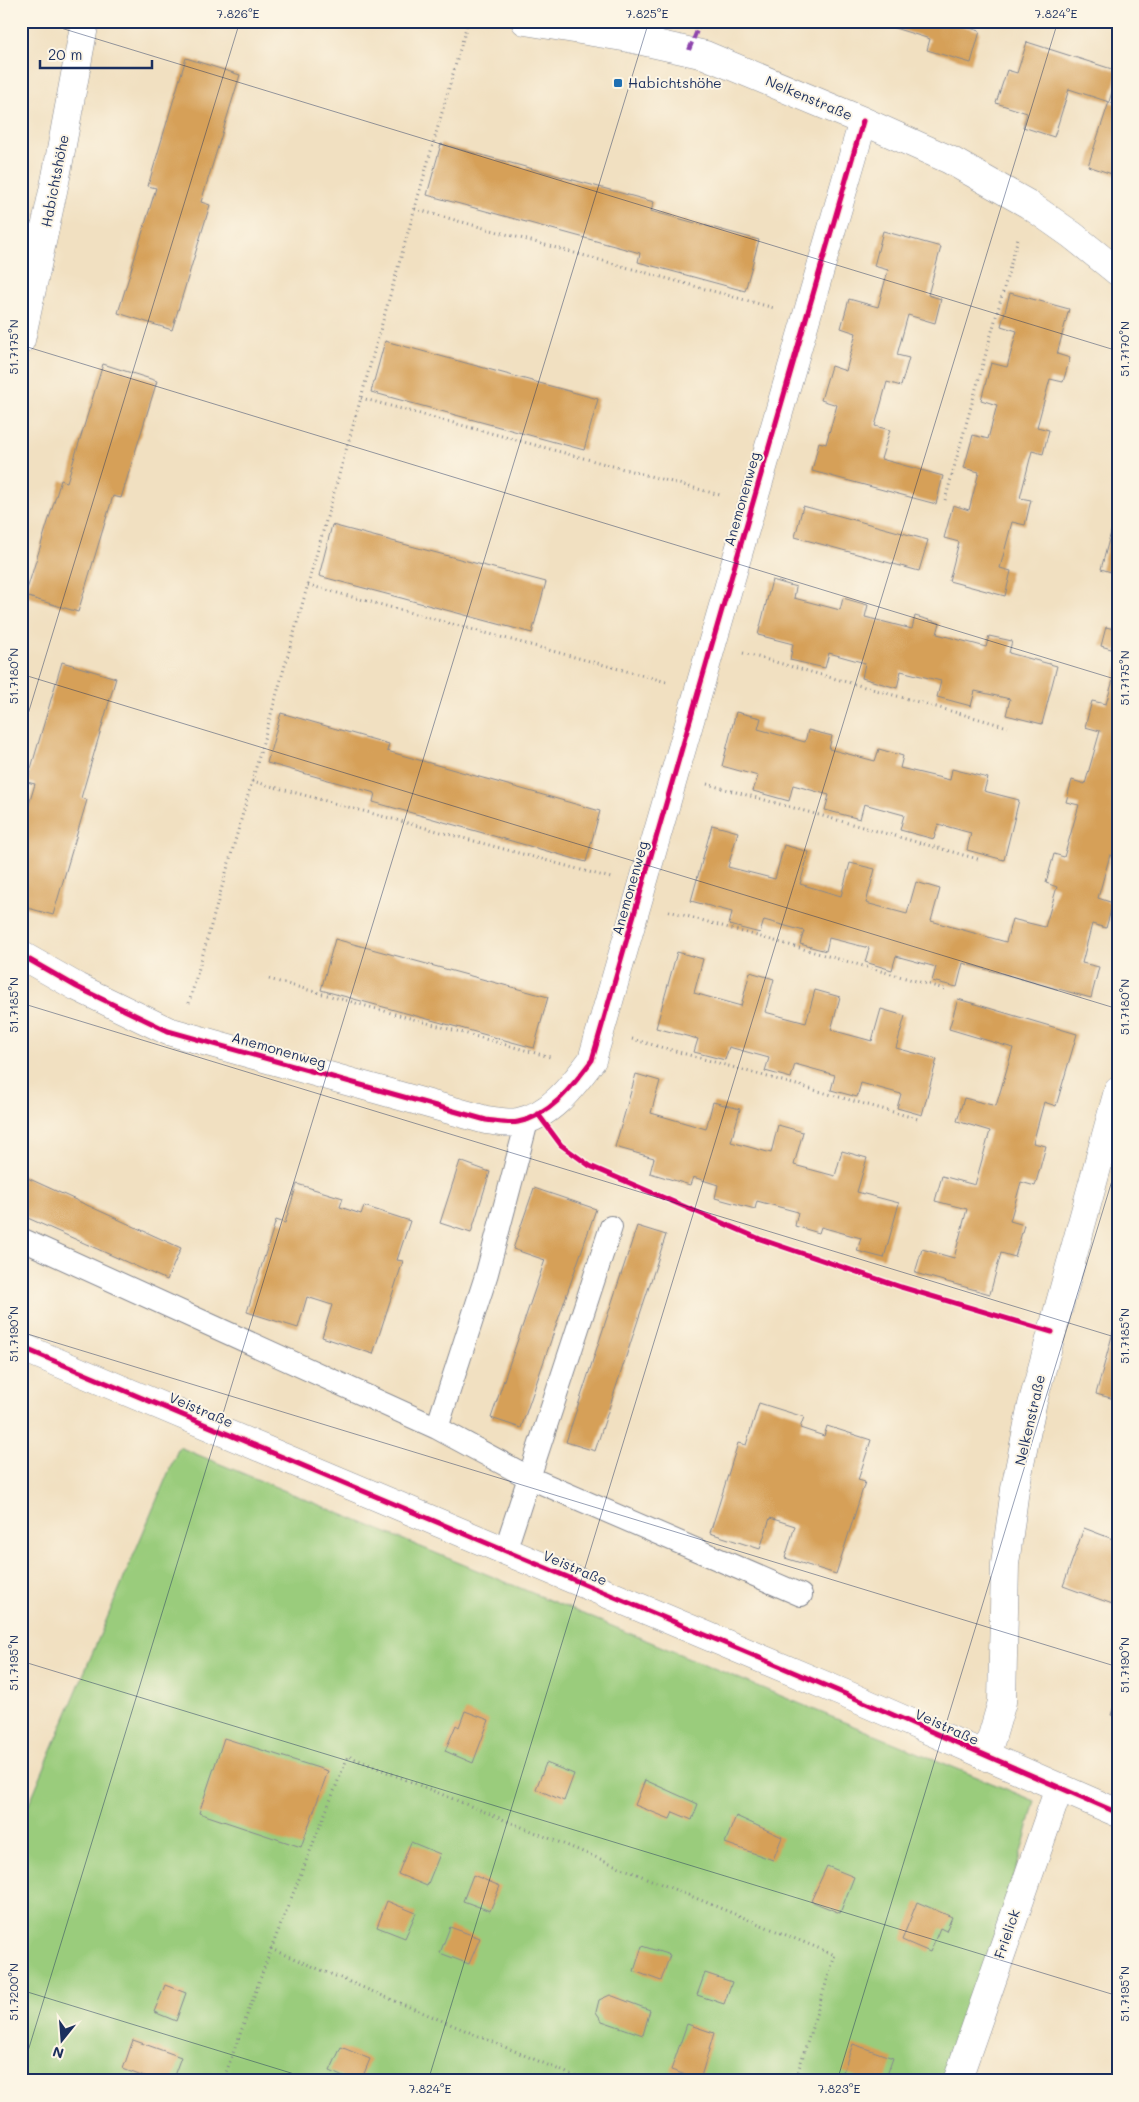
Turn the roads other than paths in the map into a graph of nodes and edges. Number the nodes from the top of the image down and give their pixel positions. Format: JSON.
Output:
{"nodes":[{"id":1,"x":85,"y":21,"type":"edge"},
{"id":2,"x":525,"y":21,"type":"edge"},
{"id":3,"x":863,"y":121,"type":"junction"},
{"id":4,"x":32,"y":235,"type":"edge"},
{"id":5,"x":1118,"y":272,"type":"edge"},
{"id":6,"x":21,"y":340,"type":"edge"},
{"id":7,"x":21,"y":955,"type":"edge"},
{"id":8,"x":1118,"y":1091,"type":"edge"},
{"id":9,"x":528,"y":1118,"type":"junction"},
{"id":10,"x":610,"y":1227,"type":"dead end"},
{"id":11,"x":21,"y":1239,"type":"edge"},
{"id":12,"x":21,"y":1347,"type":"edge"},
{"id":13,"x":437,"y":1428,"type":"junction"},
{"id":14,"x":530,"y":1478,"type":"junction"},
{"id":15,"x":505,"y":1550,"type":"junction"},
{"id":16,"x":801,"y":1595,"type":"dead end"},
{"id":17,"x":986,"y":1757,"type":"junction"},
{"id":18,"x":1058,"y":1788,"type":"junction"},
{"id":19,"x":1118,"y":1813,"type":"edge"},
{"id":20,"x":957,"y":2081,"type":"edge"}],
"edges":[{"from":1,"to":4,"type":"street","name":"Habichtshöhe"},
{"from":2,"to":3,"type":"street","name":"Nelkenstraße"},
{"from":3,"to":5,"type":"street","name":"Nelkenstraße"},
{"from":3,"to":9,"type":"street","name":"Anemonenweg"},
{"from":4,"to":6,"type":"street","name":"Habichtshöhe"},
{"from":7,"to":9,"type":"street","name":"Anemonenweg"},
{"from":8,"to":17,"type":"street","name":"Nelkenstraße"},
{"from":9,"to":13,"type":"lane"},
{"from":10,"to":14,"type":"lane"},
{"from":11,"to":13,"type":"lane"},
{"from":12,"to":15,"type":"street","name":"Veistraße"},
{"from":13,"to":14,"type":"lane"},
{"from":14,"to":15,"type":"lane"},
{"from":14,"to":16,"type":"lane"},
{"from":15,"to":17,"type":"street","name":"Veistraße"},
{"from":17,"to":18,"type":"street","name":"Veistraße"},
{"from":18,"to":19,"type":"street","name":"Veistraße"},
{"from":18,"to":20,"type":"street","name":"Frielick"}]}
